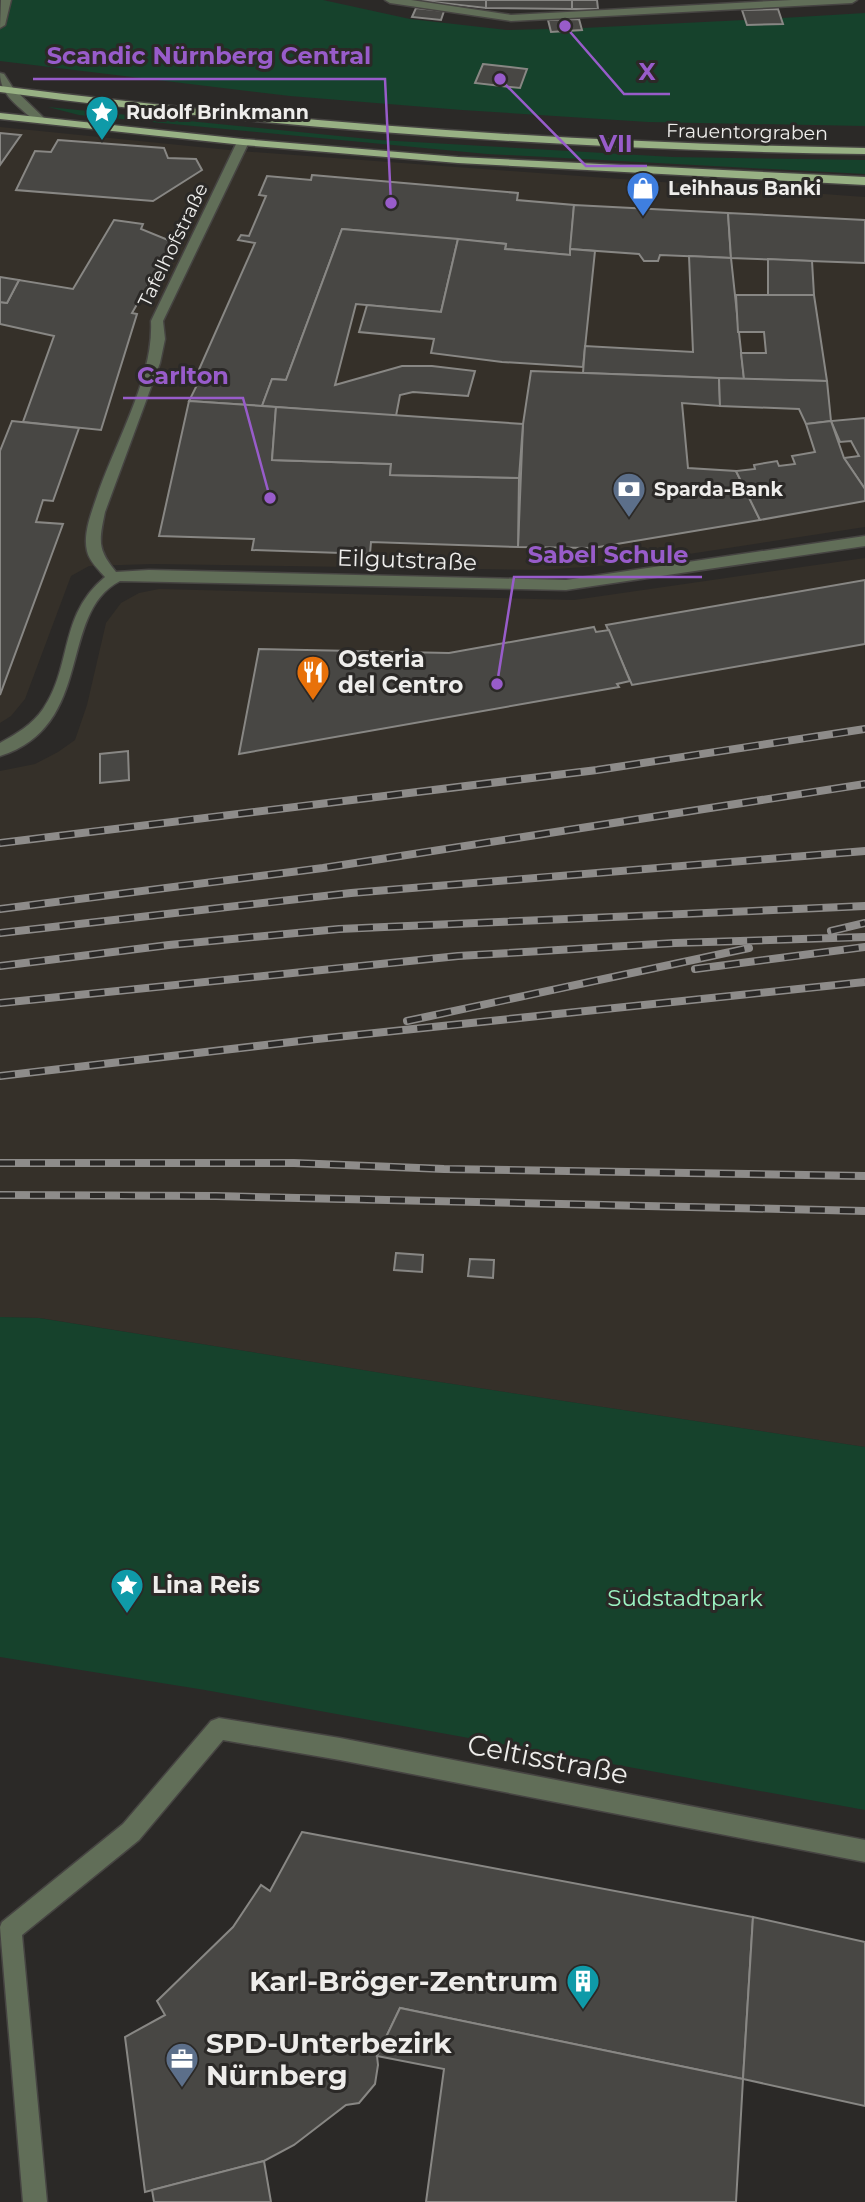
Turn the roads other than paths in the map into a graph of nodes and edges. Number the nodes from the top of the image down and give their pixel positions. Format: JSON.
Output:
{"nodes":[{"id":1,"x":6,"y":0,"type":"edge"},
{"id":2,"x":390,"y":0,"type":"edge"},
{"id":3,"x":852,"y":0,"type":"edge"},
{"id":4,"x":0,"y":25,"type":"edge"},
{"id":5,"x":0,"y":76,"type":"edge"},
{"id":6,"x":4,"y":90,"type":"edge"},
{"id":7,"x":0,"y":116,"type":"edge"},
{"id":8,"x":40,"y":120,"type":"junction"},
{"id":9,"x":243,"y":142,"type":"junction"},
{"id":10,"x":865,"y":151,"type":"edge"},
{"id":11,"x":865,"y":181,"type":"edge"},
{"id":12,"x":865,"y":541,"type":"edge"},
{"id":13,"x":113,"y":578,"type":"junction"},
{"id":14,"x":0,"y":750,"type":"edge"},
{"id":15,"x":865,"y":1851,"type":"edge"},
{"id":16,"x":35,"y":2202,"type":"edge"}],
"edges":[{"from":1,"to":4,"type":"street"},
{"from":2,"to":3,"type":"street"},
{"from":5,"to":6,"type":"street"},
{"from":6,"to":8,"type":"street"},
{"from":6,"to":10,"type":"main road","name":"Frauentorgraben"},
{"from":7,"to":8,"type":"main road","name":"Frauentorgraben"},
{"from":8,"to":9,"type":"main road","name":"Frauentorgraben"},
{"from":9,"to":11,"type":"main road","name":"Frauentorgraben"},
{"from":9,"to":13,"type":"street","name":"Tafelhofstraße"},
{"from":12,"to":13,"type":"street","name":"Eilgutstraße"},
{"from":13,"to":14,"type":"street"},
{"from":15,"to":16,"type":"street","name":"Celtisstraße"}]}
